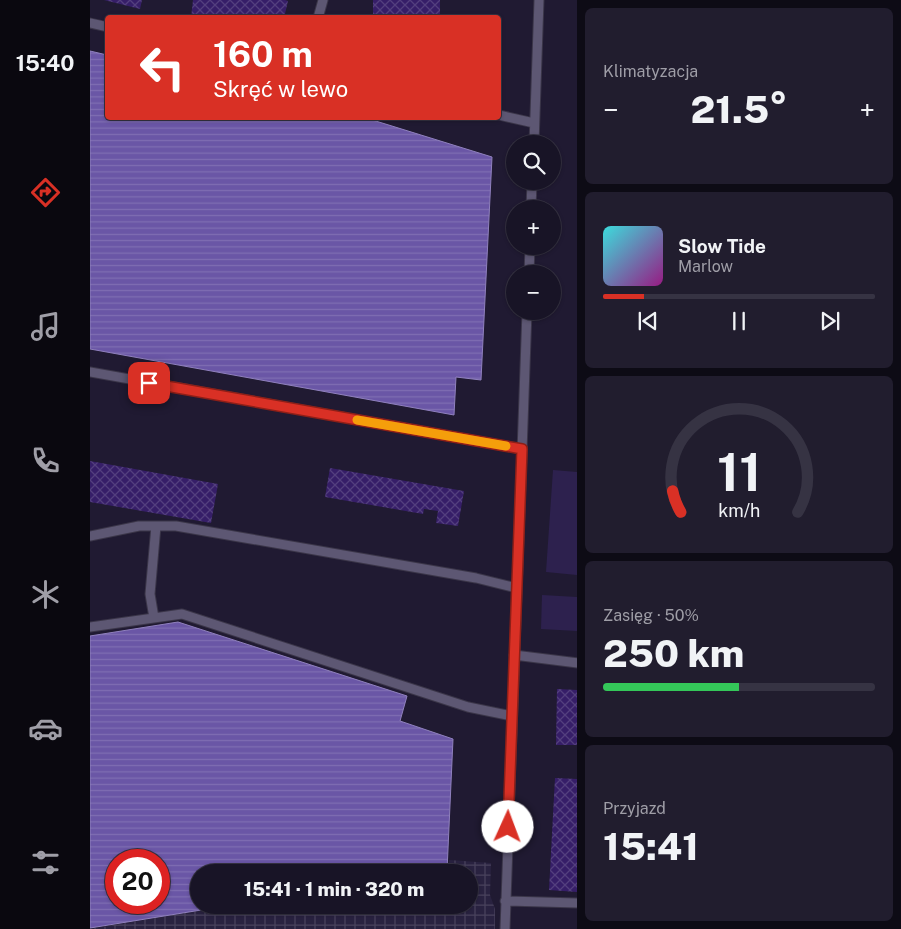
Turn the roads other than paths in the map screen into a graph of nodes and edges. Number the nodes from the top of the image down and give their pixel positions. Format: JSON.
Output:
{"nodes":[{"id":1,"x":323,"y":0,"type":"edge"},
{"id":2,"x":539,"y":0,"type":"edge"},
{"id":3,"x":319,"y":15,"type":"edge"},
{"id":4,"x":90,"y":23,"type":"edge"},
{"id":5,"x":105,"y":26,"type":"edge"},
{"id":6,"x":501,"y":115,"type":"edge"},
{"id":7,"x":534,"y":123,"type":"junction"},
{"id":8,"x":534,"y":135,"type":"edge"},
{"id":9,"x":527,"y":320,"type":"edge"},
{"id":10,"x":90,"y":372,"type":"edge"},
{"id":11,"x":522,"y":449,"type":"junction"},
{"id":12,"x":156,"y":526,"type":"junction"},
{"id":13,"x":90,"y":536,"type":"edge"},
{"id":14,"x":517,"y":588,"type":"junction"},
{"id":15,"x":154,"y":618,"type":"junction"},
{"id":16,"x":90,"y":627,"type":"edge"},
{"id":17,"x":514,"y":655,"type":"junction"},
{"id":18,"x":577,"y":663,"type":"edge"},
{"id":19,"x":512,"y":716,"type":"junction"},
{"id":20,"x":505,"y":901,"type":"junction"},
{"id":21,"x":577,"y":903,"type":"edge"},
{"id":22,"x":505,"y":929,"type":"edge"}],
"edges":[{"from":1,"to":3,"type":"lane"},
{"from":2,"to":7,"type":"lane"},
{"from":4,"to":5,"type":"lane"},
{"from":6,"to":7,"type":"lane"},
{"from":7,"to":8,"type":"lane"},
{"from":9,"to":11,"type":"lane"},
{"from":10,"to":11,"type":"lane"},
{"from":11,"to":14,"type":"lane"},
{"from":12,"to":13,"type":"lane"},
{"from":12,"to":14,"type":"lane"},
{"from":12,"to":15,"type":"lane"},
{"from":14,"to":17,"type":"lane"},
{"from":15,"to":16,"type":"lane"},
{"from":15,"to":19,"type":"lane"},
{"from":17,"to":18,"type":"lane"},
{"from":17,"to":19,"type":"lane"},
{"from":19,"to":20,"type":"lane"},
{"from":20,"to":21,"type":"lane"},
{"from":20,"to":22,"type":"lane"}]}
